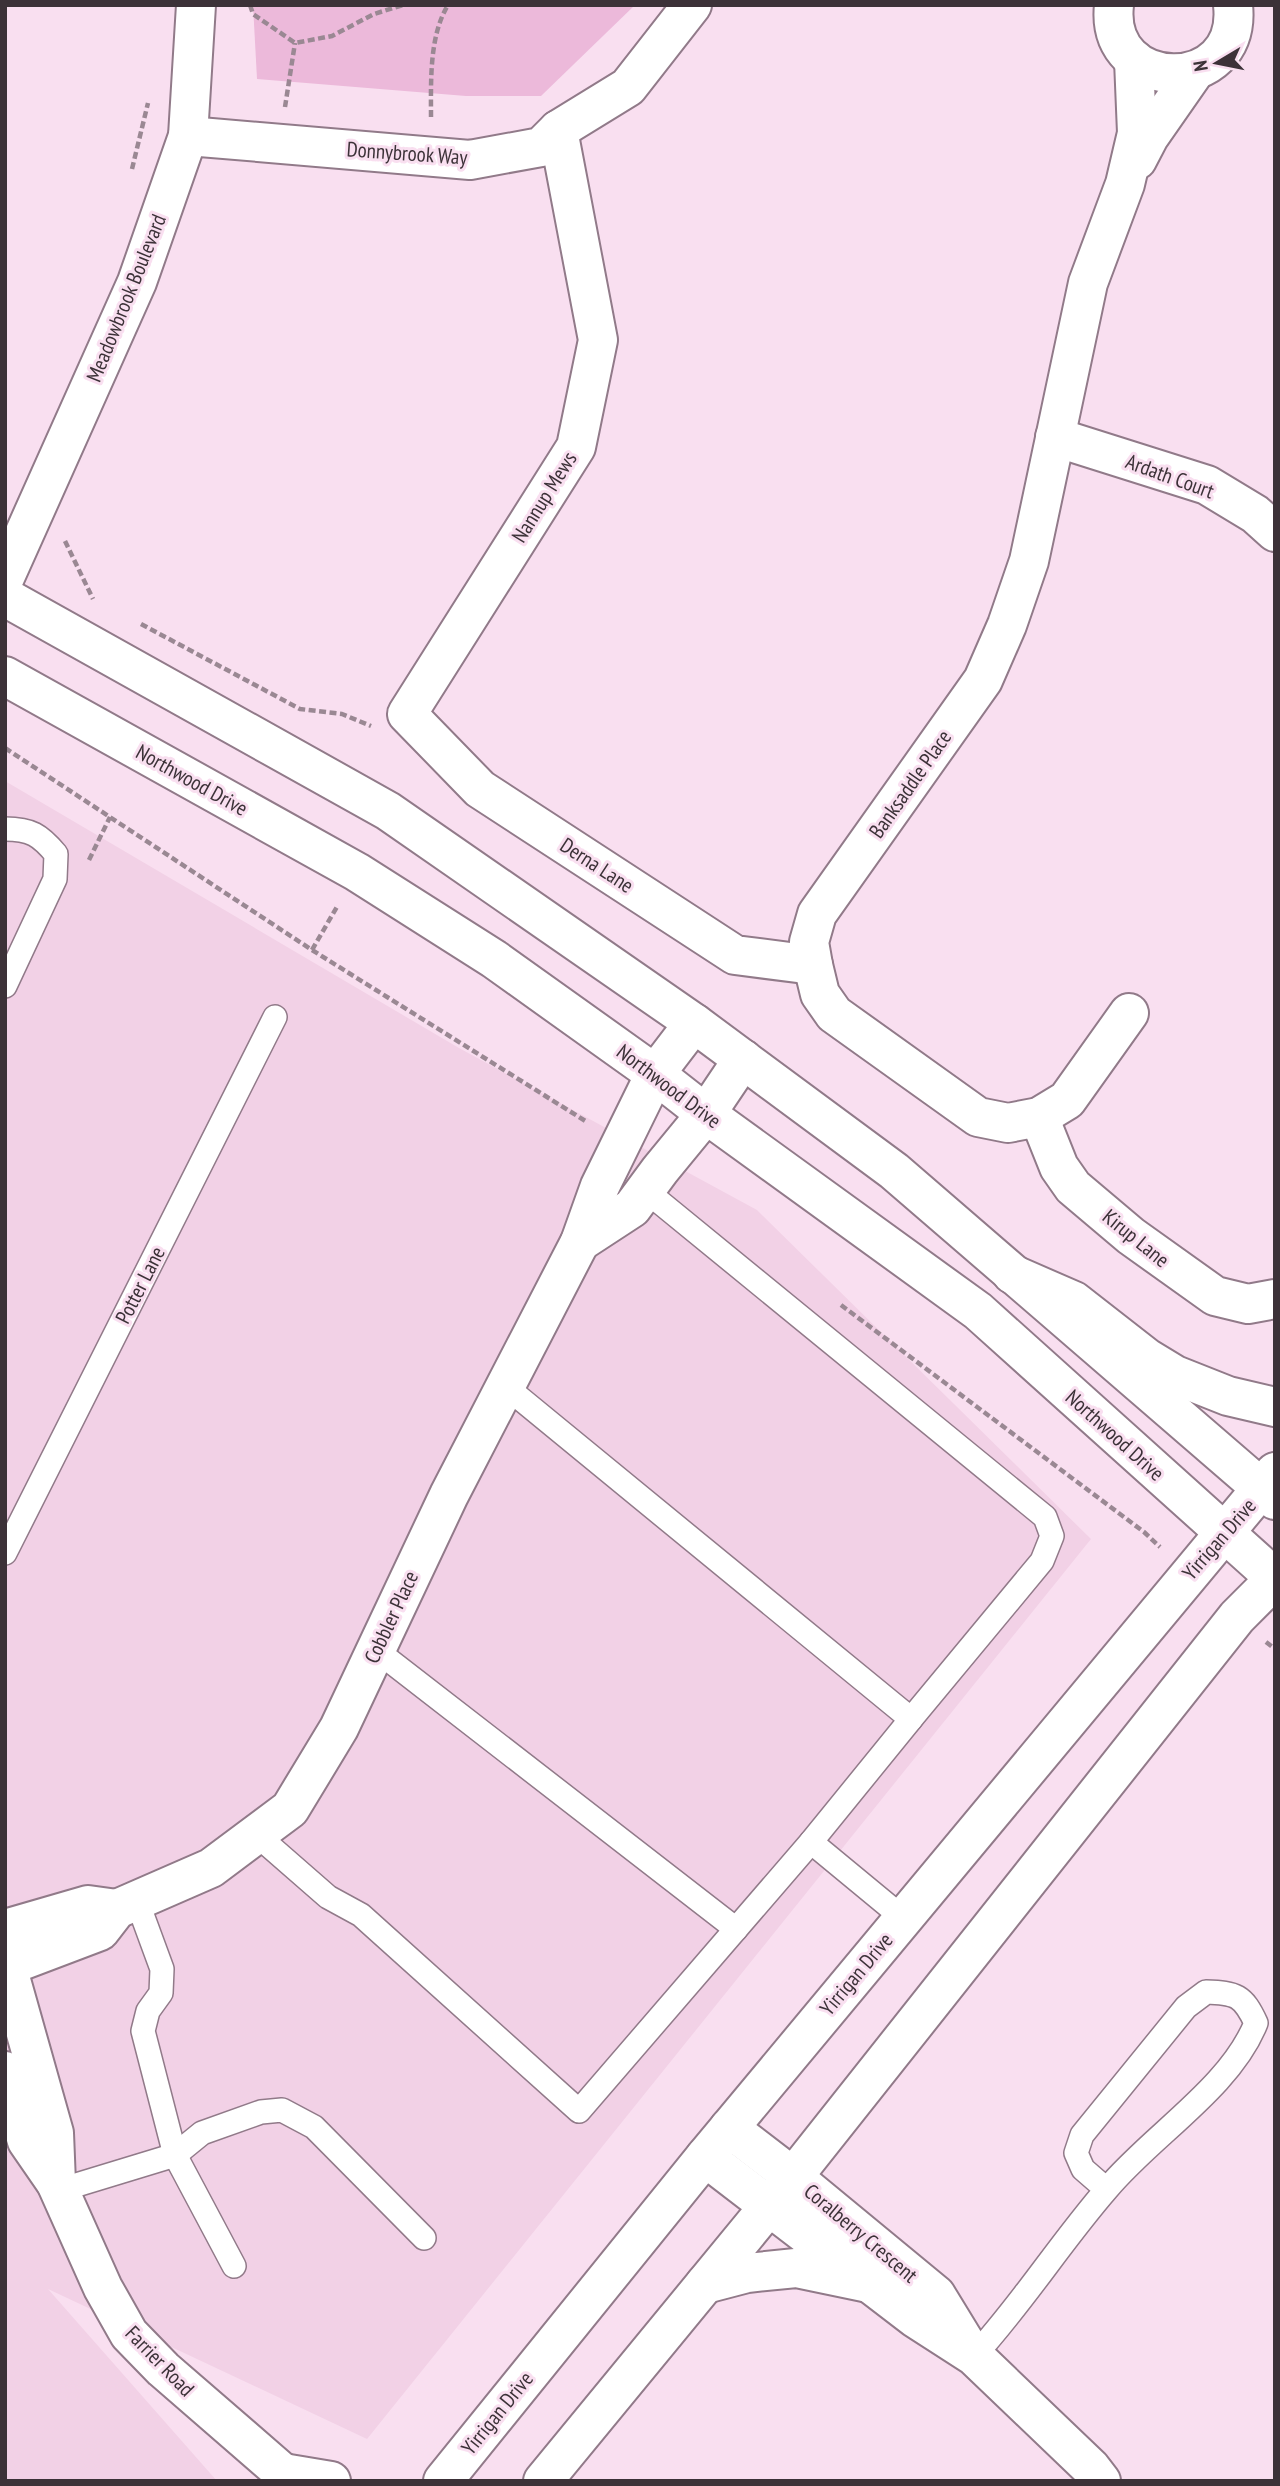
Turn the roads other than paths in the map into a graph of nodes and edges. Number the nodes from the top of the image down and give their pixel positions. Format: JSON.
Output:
{"nodes":[{"id":1,"x":196,"y":5,"type":"edge"},
{"id":2,"x":692,"y":5,"type":"edge"},
{"id":3,"x":1114,"y":5,"type":"edge"},
{"id":4,"x":1236,"y":8,"type":"edge"},
{"id":5,"x":1134,"y":60,"type":"junction"},
{"id":6,"x":1195,"y":71,"type":"junction"},
{"id":7,"x":558,"y":130,"type":"junction"},
{"id":8,"x":188,"y":136,"type":"junction"},
{"id":9,"x":1125,"y":184,"type":"junction"},
{"id":10,"x":1055,"y":437,"type":"junction"},
{"id":11,"x":1275,"y":532,"type":"edge"},
{"id":12,"x":5,"y":577,"type":"edge"},
{"id":13,"x":5,"y":597,"type":"edge"},
{"id":14,"x":5,"y":676,"type":"edge"},
{"id":15,"x":393,"y":722,"type":"joint"},
{"id":16,"x":5,"y":829,"type":"edge"},
{"id":17,"x":813,"y":965,"type":"junction"},
{"id":18,"x":5,"y":986,"type":"edge"},
{"id":19,"x":1129,"y":1013,"type":"dead end"},
{"id":20,"x":275,"y":1017,"type":"dead end"},
{"id":21,"x":694,"y":1023,"type":"junction"},
{"id":22,"x":743,"y":1059,"type":"junction"},
{"id":23,"x":655,"y":1074,"type":"junction"},
{"id":24,"x":706,"y":1114,"type":"junction"},
{"id":25,"x":1039,"y":1116,"type":"junction"},
{"id":26,"x":645,"y":1190,"type":"junction"},
{"id":27,"x":580,"y":1242,"type":"junction"},
{"id":28,"x":1012,"y":1274,"type":"junction"},
{"id":29,"x":1275,"y":1299,"type":"edge"},
{"id":30,"x":505,"y":1386,"type":"junction"},
{"id":31,"x":1275,"y":1408,"type":"edge"},
{"id":32,"x":1271,"y":1487,"type":"edge"},
{"id":33,"x":1224,"y":1533,"type":"junction"},
{"id":34,"x":5,"y":1553,"type":"edge"},
{"id":35,"x":1275,"y":1578,"type":"edge"},
{"id":36,"x":376,"y":1650,"type":"junction"},
{"id":37,"x":911,"y":1719,"type":"junction"},
{"id":38,"x":257,"y":1835,"type":"junction"},
{"id":39,"x":810,"y":1842,"type":"junction"},
{"id":40,"x":127,"y":1905,"type":"junction"},
{"id":41,"x":903,"y":1917,"type":"junction"},
{"id":42,"x":736,"y":1929,"type":"junction"},
{"id":43,"x":6,"y":1955,"type":"edge"},
{"id":44,"x":5,"y":2071,"type":"edge"},
{"id":45,"x":729,"y":2128,"type":"junction"},
{"id":46,"x":175,"y":2155,"type":"junction"},
{"id":47,"x":705,"y":2157,"type":"junction"},
{"id":48,"x":793,"y":2177,"type":"junction"},
{"id":49,"x":58,"y":2187,"type":"junction"},
{"id":50,"x":1106,"y":2189,"type":"junction"},
{"id":51,"x":769,"y":2207,"type":"junction"},
{"id":52,"x":424,"y":2238,"type":"dead end"},
{"id":53,"x":234,"y":2266,"type":"dead end"},
{"id":54,"x":869,"y":2283,"type":"junction"},
{"id":55,"x":705,"y":2284,"type":"junction"},
{"id":56,"x":974,"y":2356,"type":"junction"},
{"id":57,"x":285,"y":2477,"type":"edge"},
{"id":58,"x":331,"y":2481,"type":"edge"},
{"id":59,"x":443,"y":2481,"type":"edge"},
{"id":60,"x":543,"y":2481,"type":"edge"},
{"id":61,"x":1101,"y":2481,"type":"edge"}],
"edges":[{"from":1,"to":8,"type":"street","name":"Meadowbrook Boulevard"},
{"from":2,"to":7,"type":"street","name":"Donnybrook Way"},
{"from":3,"to":5,"type":"street"},
{"from":4,"to":6,"type":"street","name":"Banksaddle Place"},
{"from":5,"to":6,"type":"street"},
{"from":5,"to":9,"type":"street","name":"Banksaddle Place"},
{"from":6,"to":9,"type":"street","name":"Banksaddle Place"},
{"from":7,"to":8,"type":"street","name":"Donnybrook Way"},
{"from":7,"to":15,"type":"street","name":"Nannup Mews"},
{"from":8,"to":12,"type":"street","name":"Meadowbrook Boulevard"},
{"from":9,"to":10,"type":"street","name":"Banksaddle Place"},
{"from":10,"to":11,"type":"street","name":"Ardath Court"},
{"from":10,"to":17,"type":"street","name":"Banksaddle Place"},
{"from":13,"to":21,"type":"street"},
{"from":14,"to":23,"type":"street","name":"Northwood Drive"},
{"from":15,"to":17,"type":"street","name":"Derna Lane"},
{"from":16,"to":18,"type":"lane"},
{"from":17,"to":25,"type":"street","name":"Banksaddle Place"},
{"from":19,"to":25,"type":"street","name":"Banksaddle Place"},
{"from":20,"to":34,"type":"lane","name":"Potter Lane"},
{"from":21,"to":22,"type":"street"},
{"from":21,"to":23,"type":"street","name":"Cobbler Place"},
{"from":22,"to":24,"type":"street","name":"Cobbler Place"},
{"from":22,"to":28,"type":"street"},
{"from":23,"to":24,"type":"street","name":"Northwood Drive"},
{"from":23,"to":27,"type":"street","name":"Cobbler Place"},
{"from":24,"to":26,"type":"street","name":"Cobbler Place"},
{"from":24,"to":33,"type":"street","name":"Northwood Drive"},
{"from":25,"to":29,"type":"street","name":"Kirup Lane"},
{"from":26,"to":27,"type":"street","name":"Cobbler Place"},
{"from":26,"to":37,"type":"lane"},
{"from":27,"to":30,"type":"street","name":"Cobbler Place"},
{"from":28,"to":31,"type":"street"},
{"from":28,"to":32,"type":"street"},
{"from":30,"to":36,"type":"street","name":"Cobbler Place"},
{"from":30,"to":37,"type":"lane"},
{"from":32,"to":33,"type":"street","name":"Yirrigan Drive"},
{"from":33,"to":35,"type":"street","name":"Northwood Drive"},
{"from":33,"to":41,"type":"street","name":"Yirrigan Drive"},
{"from":35,"to":48,"type":"street"},
{"from":36,"to":38,"type":"street","name":"Cobbler Place"},
{"from":36,"to":42,"type":"lane"},
{"from":37,"to":39,"type":"lane"},
{"from":38,"to":40,"type":"street","name":"Cobbler Place"},
{"from":38,"to":42,"type":"lane"},
{"from":39,"to":41,"type":"lane"},
{"from":39,"to":42,"type":"lane"},
{"from":40,"to":43,"type":"street","name":"Cobbler Place"},
{"from":40,"to":46,"type":"lane"},
{"from":41,"to":45,"type":"street","name":"Yirrigan Drive"},
{"from":43,"to":49,"type":"street","name":"Farrier Road"},
{"from":44,"to":49,"type":"street","name":"Farrier Road"},
{"from":45,"to":47,"type":"street","name":"Yirrigan Drive"},
{"from":45,"to":48,"type":"street","name":"Coralberry Crescent"},
{"from":46,"to":49,"type":"lane"},
{"from":46,"to":52,"type":"lane"},
{"from":46,"to":53,"type":"lane"},
{"from":47,"to":51,"type":"street","name":"Coralberry Crescent"},
{"from":47,"to":59,"type":"street","name":"Yirrigan Drive"},
{"from":48,"to":51,"type":"street"},
{"from":48,"to":56,"type":"street","name":"Coralberry Crescent"},
{"from":49,"to":57,"type":"street","name":"Farrier Road"},
{"from":50,"to":50,"type":"lane"},
{"from":50,"to":56,"type":"lane"},
{"from":51,"to":54,"type":"street","name":"Coralberry Crescent"},
{"from":51,"to":55,"type":"street"},
{"from":54,"to":55,"type":"street"},
{"from":54,"to":56,"type":"street","name":"Coralberry Crescent"},
{"from":55,"to":60,"type":"street"},
{"from":56,"to":61,"type":"street","name":"Coralberry Crescent"},
{"from":57,"to":58,"type":"street","name":"Farrier Road"}]}
